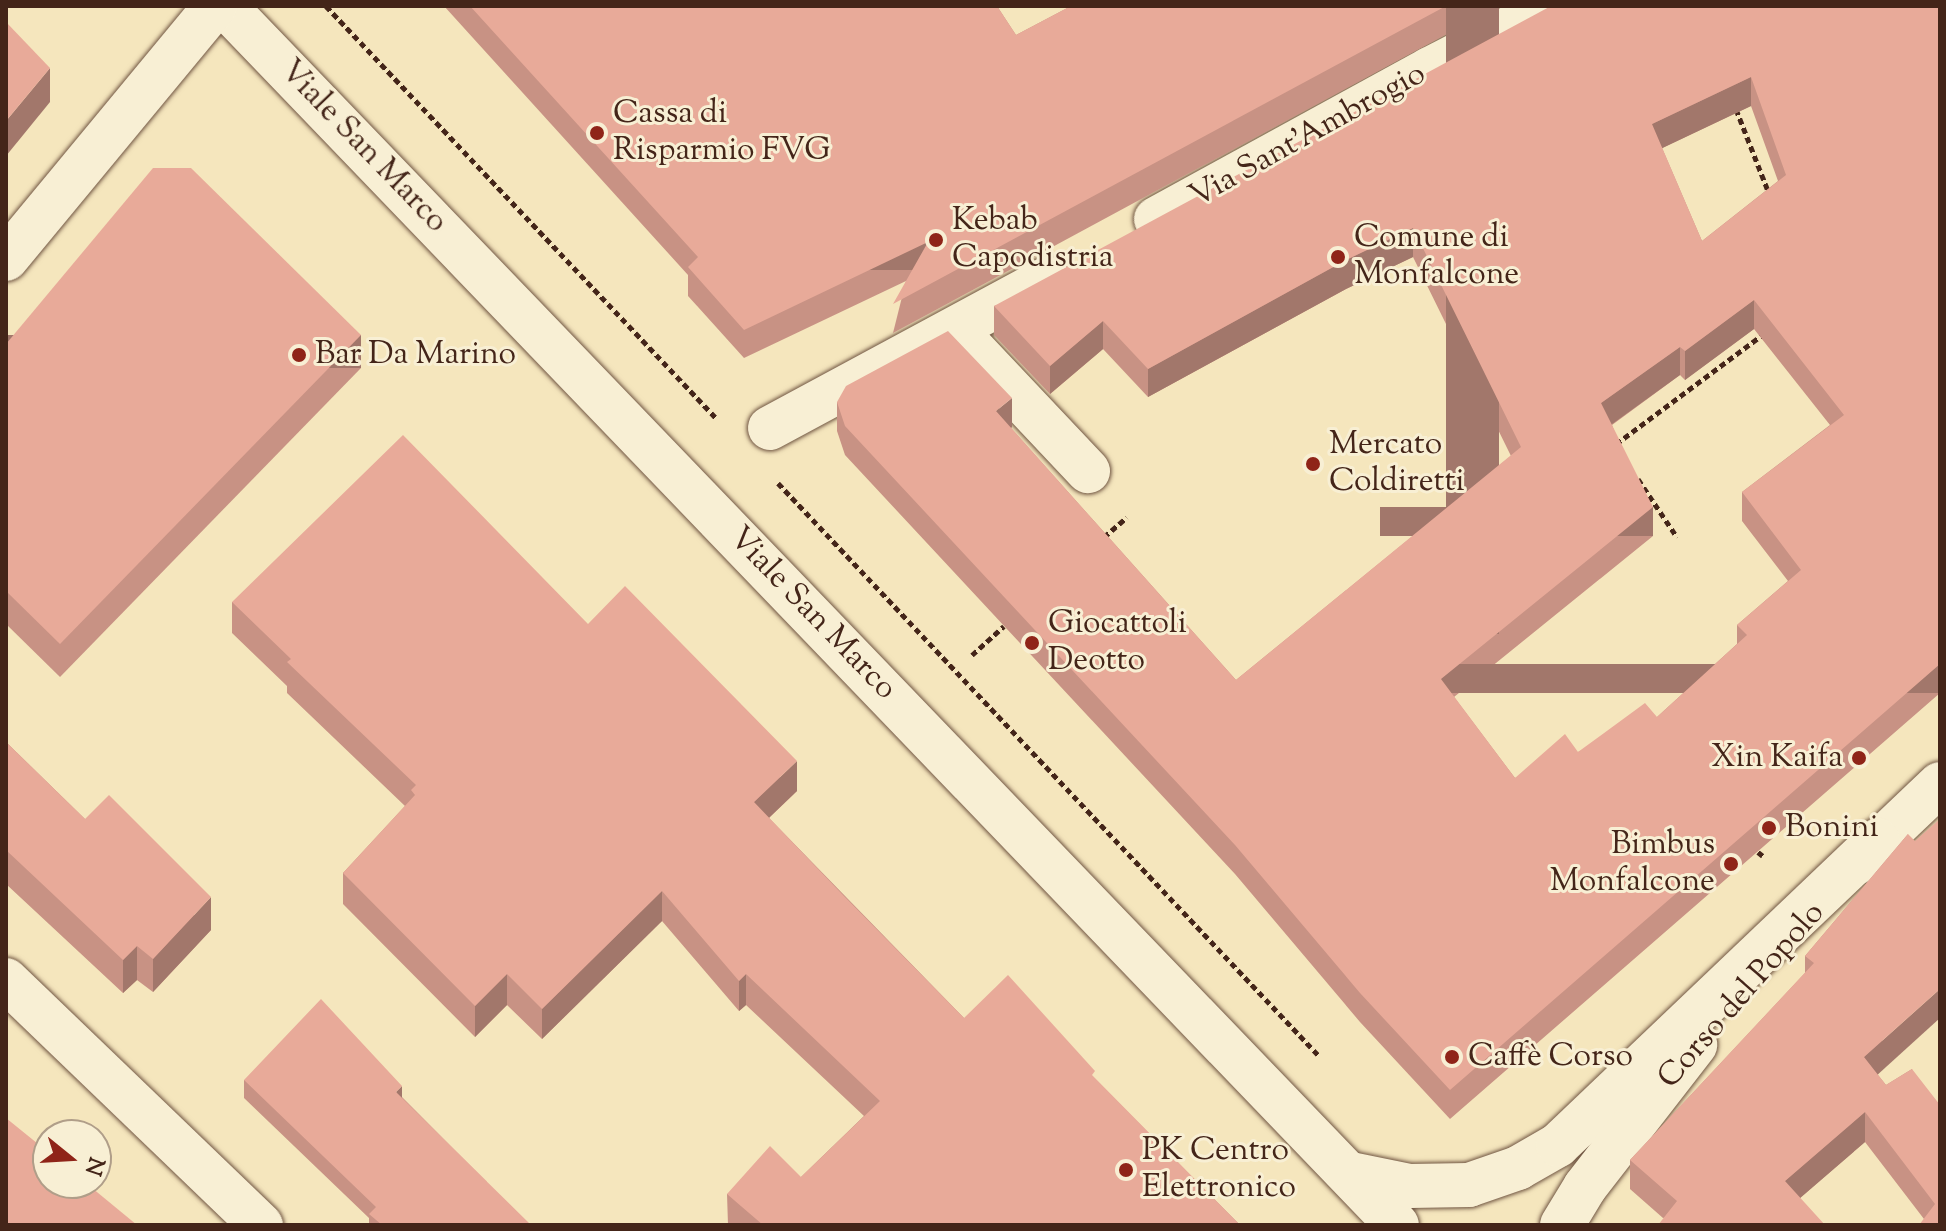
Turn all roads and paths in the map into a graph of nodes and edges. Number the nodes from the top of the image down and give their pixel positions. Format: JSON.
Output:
{"nodes":[{"id":1,"x":215,"y":6,"type":"edge"},
{"id":2,"x":225,"y":6,"type":"edge"},
{"id":3,"x":326,"y":6,"type":"edge"},
{"id":4,"x":1552,"y":6,"type":"edge"},
{"id":5,"x":1734,"y":104,"type":"edge"},
{"id":6,"x":1773,"y":202,"type":"edge"},
{"id":7,"x":1123,"y":238,"type":"edge"},
{"id":8,"x":6,"y":259,"type":"edge"},
{"id":9,"x":1081,"y":261,"type":"edge"},
{"id":10,"x":1773,"y":327,"type":"edge"},
{"id":11,"x":955,"y":330,"type":"junction"},
{"id":12,"x":1490,"y":366,"type":"edge"},
{"id":13,"x":1448,"y":387,"type":"dead end"},
{"id":14,"x":720,"y":423,"type":"dead end"},
{"id":15,"x":770,"y":428,"type":"dead end"},
{"id":16,"x":1608,"y":431,"type":"edge"},
{"id":17,"x":1615,"y":445,"type":"junction"},
{"id":18,"x":1624,"y":458,"type":"edge"},
{"id":19,"x":1088,"y":471,"type":"dead end"},
{"id":20,"x":1633,"y":471,"type":"edge"},
{"id":21,"x":775,"y":480,"type":"dead end"},
{"id":22,"x":1127,"y":517,"type":"dead end"},
{"id":23,"x":1677,"y":537,"type":"dead end"},
{"id":24,"x":1099,"y":541,"type":"edge"},
{"id":25,"x":1004,"y":626,"type":"edge"},
{"id":26,"x":972,"y":655,"type":"dead end"},
{"id":27,"x":1940,"y":784,"type":"edge"},
{"id":28,"x":1878,"y":840,"type":"junction"},
{"id":29,"x":6,"y":980,"type":"edge"},
{"id":30,"x":1322,"y":1059,"type":"dead end"},
{"id":31,"x":1351,"y":1174,"type":"junction"},
{"id":32,"x":261,"y":1225,"type":"edge"},
{"id":33,"x":1397,"y":1225,"type":"edge"},
{"id":34,"x":1562,"y":1225,"type":"edge"}],
"edges":[{"from":1,"to":8,"type":"street"},
{"from":2,"to":31,"type":"street","name":"Viale San Marco"},
{"from":3,"to":14,"type":"path"},
{"from":4,"to":7,"type":"street","name":"Via Sant'Ambrogio"},
{"from":5,"to":6,"type":"path"},
{"from":9,"to":11,"type":"street"},
{"from":10,"to":17,"type":"path"},
{"from":11,"to":15,"type":"street"},
{"from":11,"to":19,"type":"street"},
{"from":12,"to":13,"type":"path"},
{"from":16,"to":17,"type":"path"},
{"from":17,"to":18,"type":"path"},
{"from":20,"to":23,"type":"path"},
{"from":21,"to":30,"type":"path"},
{"from":22,"to":24,"type":"path"},
{"from":25,"to":26,"type":"path"},
{"from":27,"to":28,"type":"street","name":"Corso del Popolo"},
{"from":28,"to":31,"type":"street"},
{"from":28,"to":34,"type":"street","name":"Corso del Popolo"},
{"from":29,"to":32,"type":"street"},
{"from":31,"to":33,"type":"street","name":"Viale San Marco"}]}
